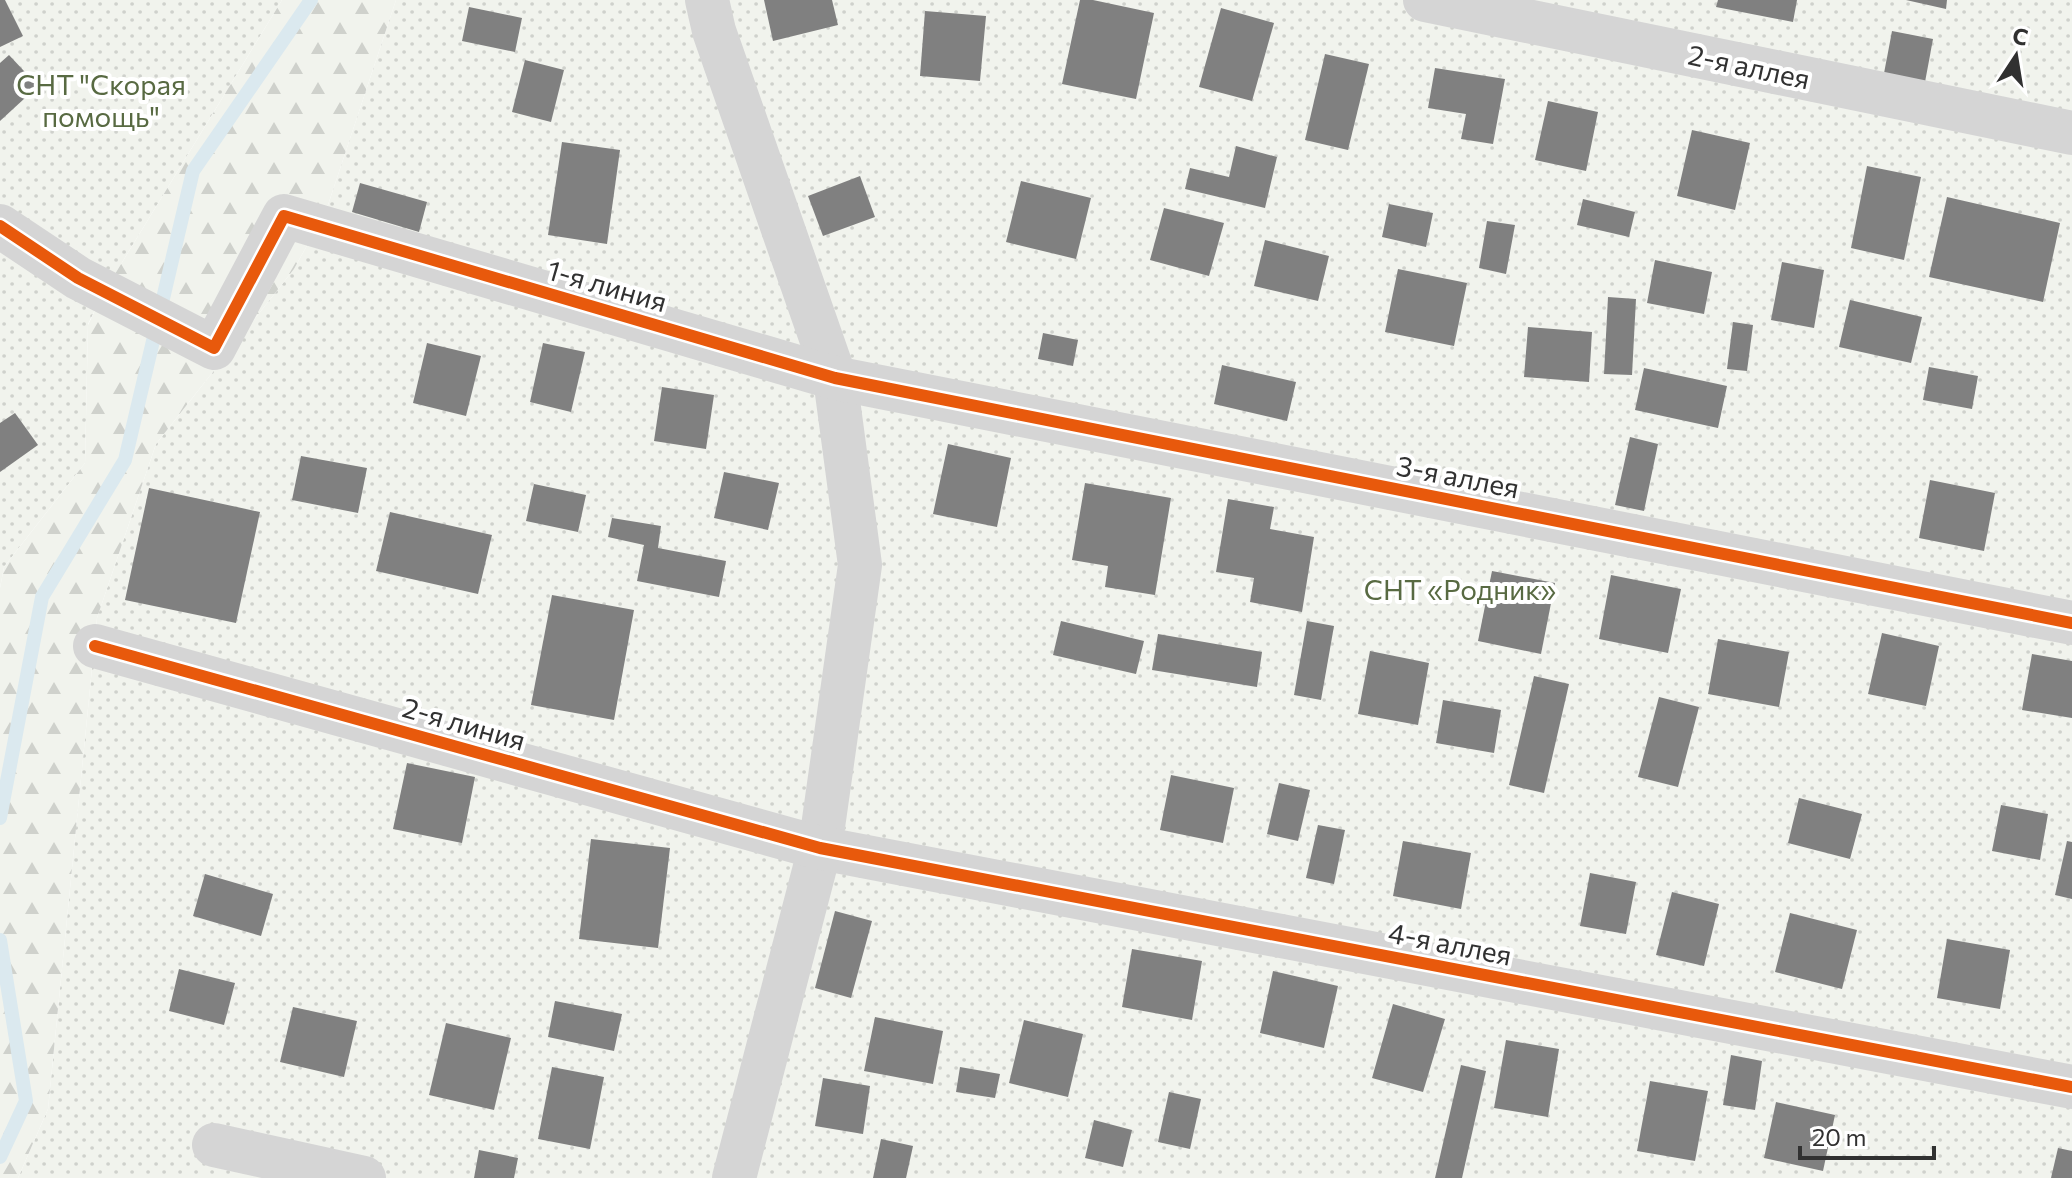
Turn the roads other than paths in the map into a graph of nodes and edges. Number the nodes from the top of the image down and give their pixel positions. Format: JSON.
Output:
{"nodes":[{"id":1,"x":707,"y":0,"type":"edge"},
{"id":2,"x":1425,"y":0,"type":"edge"},
{"id":3,"x":2072,"y":133,"type":"edge"},
{"id":4,"x":0,"y":226,"type":"edge"},
{"id":5,"x":835,"y":378,"type":"junction"},
{"id":6,"x":2072,"y":623,"type":"edge"},
{"id":7,"x":95,"y":646,"type":"dead end"},
{"id":8,"x":820,"y":848,"type":"junction"},
{"id":9,"x":2072,"y":1087,"type":"edge"},
{"id":10,"x":214,"y":1145,"type":"dead end"},
{"id":11,"x":364,"y":1178,"type":"edge"},
{"id":12,"x":734,"y":1178,"type":"edge"}],
"edges":[{"from":1,"to":5,"type":"street"},
{"from":2,"to":3,"type":"street","name":"2-я аллея"},
{"from":4,"to":5,"type":"street","name":"1-я линия"},
{"from":5,"to":6,"type":"street","name":"3-я аллея"},
{"from":5,"to":8,"type":"street"},
{"from":7,"to":8,"type":"street","name":"2-я линия"},
{"from":8,"to":9,"type":"street","name":"4-я аллея"},
{"from":8,"to":12,"type":"street"},
{"from":10,"to":11,"type":"street"}]}
